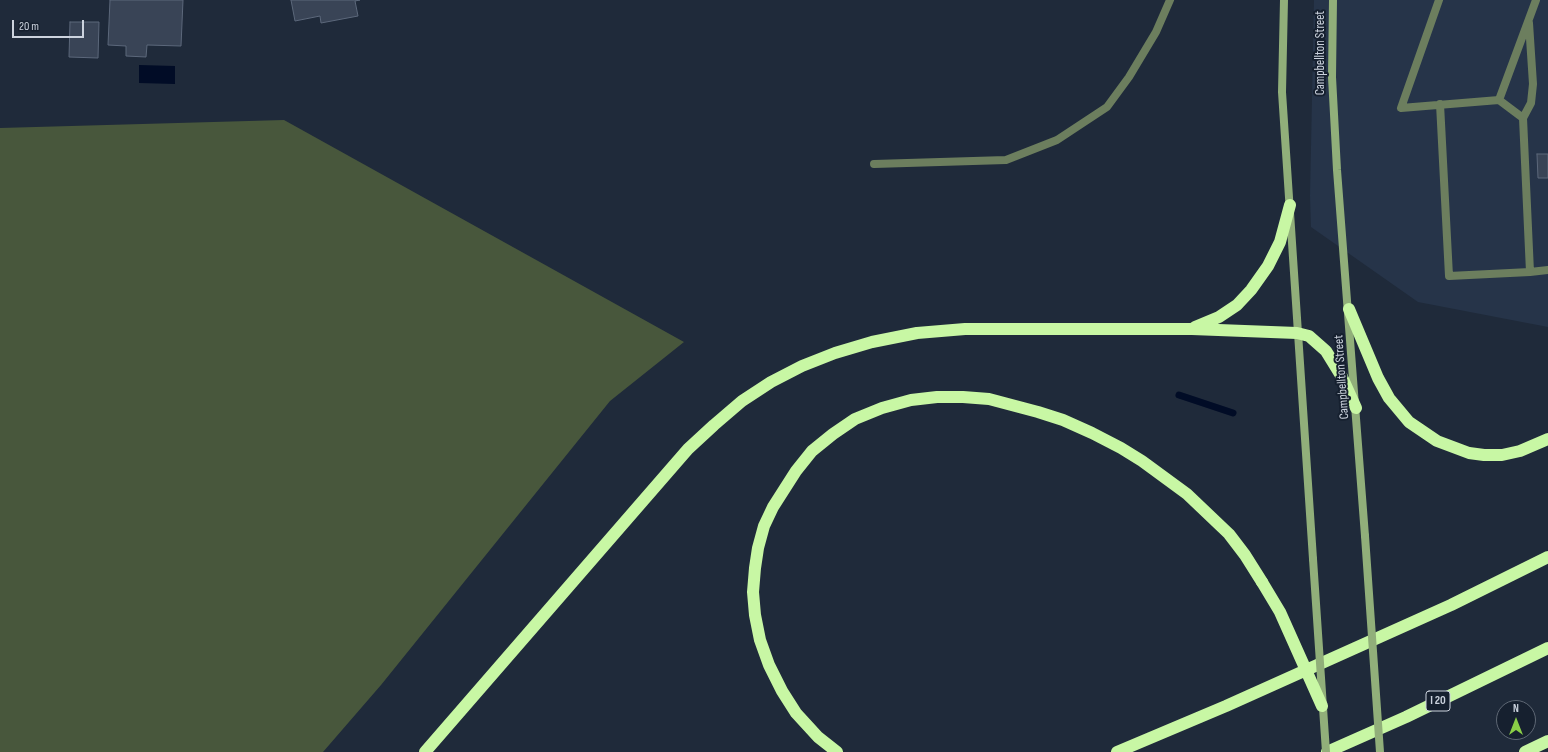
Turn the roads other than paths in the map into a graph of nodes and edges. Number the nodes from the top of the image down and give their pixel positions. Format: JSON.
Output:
{"nodes":[{"id":1,"x":1170,"y":0,"type":"edge"},
{"id":2,"x":1284,"y":0,"type":"edge"},
{"id":3,"x":1332,"y":0,"type":"edge"},
{"id":4,"x":1439,"y":0,"type":"edge"},
{"id":5,"x":1536,"y":0,"type":"edge"},
{"id":6,"x":1529,"y":20,"type":"junction"},
{"id":7,"x":1499,"y":100,"type":"junction"},
{"id":8,"x":1440,"y":104,"type":"junction"},
{"id":9,"x":1523,"y":118,"type":"junction"},
{"id":10,"x":874,"y":164,"type":"dead end"},
{"id":11,"x":1290,"y":205,"type":"junction"},
{"id":12,"x":1548,"y":270,"type":"edge"},
{"id":13,"x":1530,"y":272,"type":"junction"},
{"id":14,"x":1349,"y":309,"type":"junction"},
{"id":15,"x":1192,"y":329,"type":"junction"},
{"id":16,"x":1297,"y":333,"type":"junction"},
{"id":17,"x":1356,"y":408,"type":"junction"},
{"id":18,"x":1548,"y":440,"type":"edge"},
{"id":19,"x":1548,"y":557,"type":"edge"},
{"id":20,"x":1548,"y":648,"type":"edge"},
{"id":21,"x":1322,"y":706,"type":"junction"},
{"id":22,"x":1548,"y":741,"type":"edge"},
{"id":23,"x":425,"y":752,"type":"edge"},
{"id":24,"x":837,"y":752,"type":"edge"},
{"id":25,"x":1117,"y":752,"type":"edge"},
{"id":26,"x":1326,"y":752,"type":"edge"},
{"id":27,"x":1380,"y":752,"type":"edge"},
{"id":28,"x":1525,"y":752,"type":"edge"}],
"edges":[{"from":1,"to":10,"type":"lane"},
{"from":2,"to":11,"type":"main road"},
{"from":3,"to":14,"type":"main road","name":"Campbellton Street"},
{"from":4,"to":8,"type":"lane"},
{"from":5,"to":6,"type":"lane"},
{"from":6,"to":7,"type":"lane"},
{"from":6,"to":9,"type":"lane"},
{"from":7,"to":8,"type":"lane"},
{"from":7,"to":9,"type":"lane"},
{"from":8,"to":13,"type":"lane"},
{"from":9,"to":13,"type":"lane"},
{"from":11,"to":15,"type":"highway"},
{"from":11,"to":16,"type":"main road"},
{"from":12,"to":13,"type":"lane"},
{"from":14,"to":17,"type":"main road","name":"Campbellton Street"},
{"from":14,"to":18,"type":"highway"},
{"from":15,"to":16,"type":"highway"},
{"from":15,"to":23,"type":"highway"},
{"from":16,"to":17,"type":"highway"},
{"from":16,"to":21,"type":"main road","bridge":true},
{"from":17,"to":27,"type":"main road","name":"Campbellton Street","bridge":true},
{"from":19,"to":25,"type":"highway"},
{"from":20,"to":26,"type":"highway","number":"I 20"},
{"from":21,"to":24,"type":"highway","bridge":true},
{"from":21,"to":26,"type":"main road","bridge":true},
{"from":22,"to":28,"type":"highway"}]}
